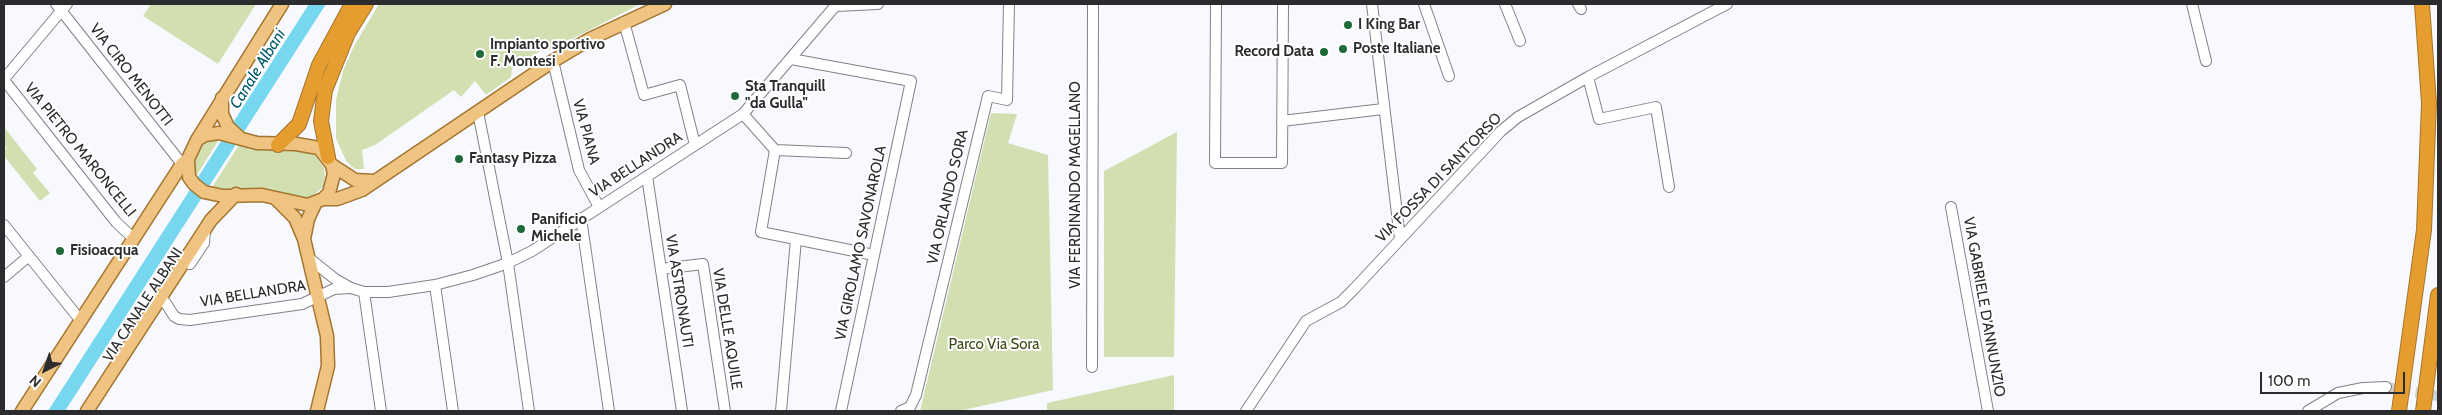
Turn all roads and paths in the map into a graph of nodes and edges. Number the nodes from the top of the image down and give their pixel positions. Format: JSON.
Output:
{"nodes":[{"id":1,"x":282,"y":4,"type":"edge"},
{"id":2,"x":352,"y":4,"type":"edge"},
{"id":3,"x":366,"y":4,"type":"edge"},
{"id":4,"x":665,"y":4,"type":"edge"},
{"id":5,"x":878,"y":4,"type":"edge"},
{"id":6,"x":1009,"y":4,"type":"edge"},
{"id":7,"x":1092,"y":4,"type":"edge"},
{"id":8,"x":1216,"y":4,"type":"edge"},
{"id":9,"x":1283,"y":4,"type":"edge"},
{"id":10,"x":1372,"y":4,"type":"edge"},
{"id":11,"x":1424,"y":4,"type":"edge"},
{"id":12,"x":1505,"y":4,"type":"edge"},
{"id":13,"x":1727,"y":4,"type":"edge"},
{"id":14,"x":2192,"y":4,"type":"edge"},
{"id":15,"x":2422,"y":4,"type":"edge"},
{"id":16,"x":836,"y":5,"type":"edge"},
{"id":17,"x":62,"y":6,"type":"edge"},
{"id":18,"x":624,"y":22,"type":"junction"},
{"id":19,"x":1520,"y":41,"type":"dead end"},
{"id":20,"x":791,"y":59,"type":"junction"},
{"id":21,"x":553,"y":61,"type":"junction"},
{"id":22,"x":2206,"y":61,"type":"dead end"},
{"id":23,"x":1449,"y":76,"type":"dead end"},
{"id":24,"x":1588,"y":77,"type":"junction"},
{"id":25,"x":4,"y":79,"type":"edge"},
{"id":26,"x":222,"y":98,"type":"junction"},
{"id":27,"x":1383,"y":109,"type":"junction"},
{"id":28,"x":478,"y":112,"type":"junction"},
{"id":29,"x":743,"y":114,"type":"junction"},
{"id":30,"x":1282,"y":121,"type":"junction"},
{"id":31,"x":240,"y":138,"type":"junction"},
{"id":32,"x":197,"y":140,"type":"junction"},
{"id":33,"x":278,"y":145,"type":"junction"},
{"id":34,"x":695,"y":145,"type":"junction"},
{"id":35,"x":775,"y":150,"type":"junction"},
{"id":36,"x":846,"y":153,"type":"dead end"},
{"id":37,"x":330,"y":161,"type":"junction"},
{"id":38,"x":185,"y":162,"type":"junction"},
{"id":39,"x":646,"y":176,"type":"junction"},
{"id":40,"x":374,"y":181,"type":"junction"},
{"id":41,"x":1669,"y":187,"type":"dead end"},
{"id":42,"x":236,"y":194,"type":"junction"},
{"id":43,"x":274,"y":198,"type":"junction"},
{"id":44,"x":319,"y":201,"type":"junction"},
{"id":45,"x":599,"y":207,"type":"junction"},
{"id":46,"x":1951,"y":207,"type":"dead end"},
{"id":47,"x":581,"y":218,"type":"junction"},
{"id":48,"x":4,"y":225,"type":"edge"},
{"id":49,"x":205,"y":229,"type":"junction"},
{"id":50,"x":134,"y":239,"type":"junction"},
{"id":51,"x":304,"y":239,"type":"junction"},
{"id":52,"x":796,"y":239,"type":"junction"},
{"id":53,"x":1400,"y":240,"type":"junction"},
{"id":54,"x":874,"y":255,"type":"junction"},
{"id":55,"x":29,"y":256,"type":"junction"},
{"id":56,"x":310,"y":259,"type":"junction"},
{"id":57,"x":508,"y":263,"type":"junction"},
{"id":58,"x":661,"y":269,"type":"junction"},
{"id":59,"x":4,"y":276,"type":"edge"},
{"id":60,"x":435,"y":284,"type":"junction"},
{"id":61,"x":351,"y":288,"type":"junction"},
{"id":62,"x":364,"y":292,"type":"junction"},
{"id":63,"x":2438,"y":295,"type":"edge"},
{"id":64,"x":319,"y":298,"type":"junction"},
{"id":65,"x":164,"y":302,"type":"junction"},
{"id":66,"x":81,"y":321,"type":"junction"},
{"id":67,"x":1092,"y":367,"type":"dead end"},
{"id":68,"x":2386,"y":387,"type":"tunnel mouth"},
{"id":69,"x":98,"y":394,"type":"junction"},
{"id":70,"x":22,"y":411,"type":"edge"},
{"id":71,"x":87,"y":411,"type":"edge"},
{"id":72,"x":317,"y":411,"type":"edge"},
{"id":73,"x":381,"y":411,"type":"edge"},
{"id":74,"x":453,"y":411,"type":"edge"},
{"id":75,"x":529,"y":411,"type":"edge"},
{"id":76,"x":609,"y":411,"type":"edge"},
{"id":77,"x":682,"y":411,"type":"edge"},
{"id":78,"x":725,"y":411,"type":"edge"},
{"id":79,"x":781,"y":411,"type":"edge"},
{"id":80,"x":842,"y":411,"type":"edge"},
{"id":81,"x":902,"y":411,"type":"edge"},
{"id":82,"x":1246,"y":411,"type":"edge"},
{"id":83,"x":1988,"y":411,"type":"edge"},
{"id":84,"x":2308,"y":411,"type":"edge"},
{"id":85,"x":2399,"y":411,"type":"edge"},
{"id":86,"x":2424,"y":411,"type":"edge"}],
"edges":[{"from":1,"to":26,"type":"main road"},
{"from":2,"to":33,"type":"highway"},
{"from":3,"to":37,"type":"highway"},
{"from":4,"to":18,"type":"main road"},
{"from":5,"to":16,"type":"street"},
{"from":6,"to":81,"type":"street","name":"VIA ORLANDO SORA"},
{"from":7,"to":67,"type":"street","name":"VIA FERDINANDO MAGELLANO"},
{"from":8,"to":30,"type":"street"},
{"from":9,"to":30,"type":"street"},
{"from":10,"to":27,"type":"street"},
{"from":11,"to":23,"type":"street"},
{"from":12,"to":19,"type":"street"},
{"from":13,"to":24,"type":"street","name":"VIA FOSSA DI SANT'ORSO"},
{"from":14,"to":22,"type":"street"},
{"from":15,"to":85,"type":"highway"},
{"from":16,"to":20,"type":"street","name":"VIA BELLANDRA"},
{"from":17,"to":25,"type":"street"},
{"from":17,"to":38,"type":"street","name":"VIA CIRO MENOTTI"},
{"from":18,"to":21,"type":"main road"},
{"from":18,"to":34,"type":"street"},
{"from":20,"to":29,"type":"street","name":"VIA BELLANDRA"},
{"from":20,"to":54,"type":"street","name":"VIA GIROLAMO SAVONAROLA"},
{"from":21,"to":28,"type":"main road"},
{"from":21,"to":45,"type":"street","name":"VIA PIANA"},
{"from":24,"to":41,"type":"street"},
{"from":24,"to":53,"type":"street","name":"VIA FOSSA DI SANT'ORSO"},
{"from":25,"to":50,"type":"street","name":"VIA PIETRO MARONCELLI"},
{"from":26,"to":31,"type":"main road"},
{"from":26,"to":32,"type":"main road"},
{"from":27,"to":30,"type":"street"},
{"from":27,"to":53,"type":"street"},
{"from":28,"to":40,"type":"main road"},
{"from":28,"to":57,"type":"street"},
{"from":29,"to":34,"type":"street","name":"VIA BELLANDRA"},
{"from":29,"to":35,"type":"street"},
{"from":31,"to":32,"type":"main road"},
{"from":31,"to":33,"type":"main road"},
{"from":32,"to":38,"type":"main road"},
{"from":33,"to":37,"type":"main road"},
{"from":34,"to":39,"type":"street","name":"VIA BELLANDRA"},
{"from":35,"to":36,"type":"street"},
{"from":35,"to":52,"type":"street"},
{"from":37,"to":40,"type":"main road"},
{"from":37,"to":44,"type":"main road"},
{"from":38,"to":42,"type":"main road"},
{"from":38,"to":50,"type":"main road"},
{"from":39,"to":45,"type":"street","name":"VIA BELLANDRA"},
{"from":39,"to":58,"type":"street","name":"VIA ASTRONAUTI"},
{"from":40,"to":44,"type":"main road"},
{"from":42,"to":43,"type":"main road"},
{"from":42,"to":49,"type":"main road","name":"VIA CANALE ALBANI"},
{"from":43,"to":44,"type":"main road"},
{"from":43,"to":51,"type":"main road"},
{"from":44,"to":51,"type":"main road"},
{"from":45,"to":47,"type":"street","name":"VIA BELLANDRA"},
{"from":46,"to":83,"type":"street","name":"VIA GABRIELE D'ANNUNZIO"},
{"from":47,"to":57,"type":"street","name":"VIA BELLANDRA"},
{"from":47,"to":76,"type":"street"},
{"from":48,"to":55,"type":"street"},
{"from":49,"to":65,"type":"street","name":"VIA CANALE ALBANI"},
{"from":49,"to":69,"type":"main road","name":"VIA CANALE ALBANI"},
{"from":50,"to":66,"type":"main road"},
{"from":51,"to":56,"type":"main road"},
{"from":52,"to":54,"type":"street"},
{"from":52,"to":79,"type":"street"},
{"from":53,"to":82,"type":"street","name":"VIA FOSSA DI SANT'ORSO"},
{"from":54,"to":80,"type":"street","name":"VIA GIROLAMO SAVONAROLA"},
{"from":55,"to":59,"type":"street"},
{"from":55,"to":66,"type":"street"},
{"from":56,"to":61,"type":"street","name":"VIA BELLANDRA"},
{"from":56,"to":64,"type":"main road"},
{"from":57,"to":60,"type":"street","name":"VIA BELLANDRA"},
{"from":57,"to":75,"type":"street"},
{"from":58,"to":77,"type":"street","name":"VIA ASTRONAUTI"},
{"from":58,"to":78,"type":"street","name":"VIA DELLE AQUILE"},
{"from":60,"to":62,"type":"street","name":"VIA BELLANDRA"},
{"from":60,"to":74,"type":"street"},
{"from":61,"to":62,"type":"street","name":"VIA BELLANDRA"},
{"from":61,"to":64,"type":"street","name":"VIA BELLANDRA"},
{"from":62,"to":73,"type":"street"},
{"from":63,"to":86,"type":"highway"},
{"from":64,"to":65,"type":"street","name":"VIA BELLANDRA"},
{"from":64,"to":72,"type":"main road"},
{"from":65,"to":69,"type":"street","name":"VIA CANALE ALBANI"},
{"from":66,"to":70,"type":"main road"},
{"from":68,"to":84,"type":"street"},
{"from":69,"to":71,"type":"main road","name":"VIA CANALE ALBANI"}]}
